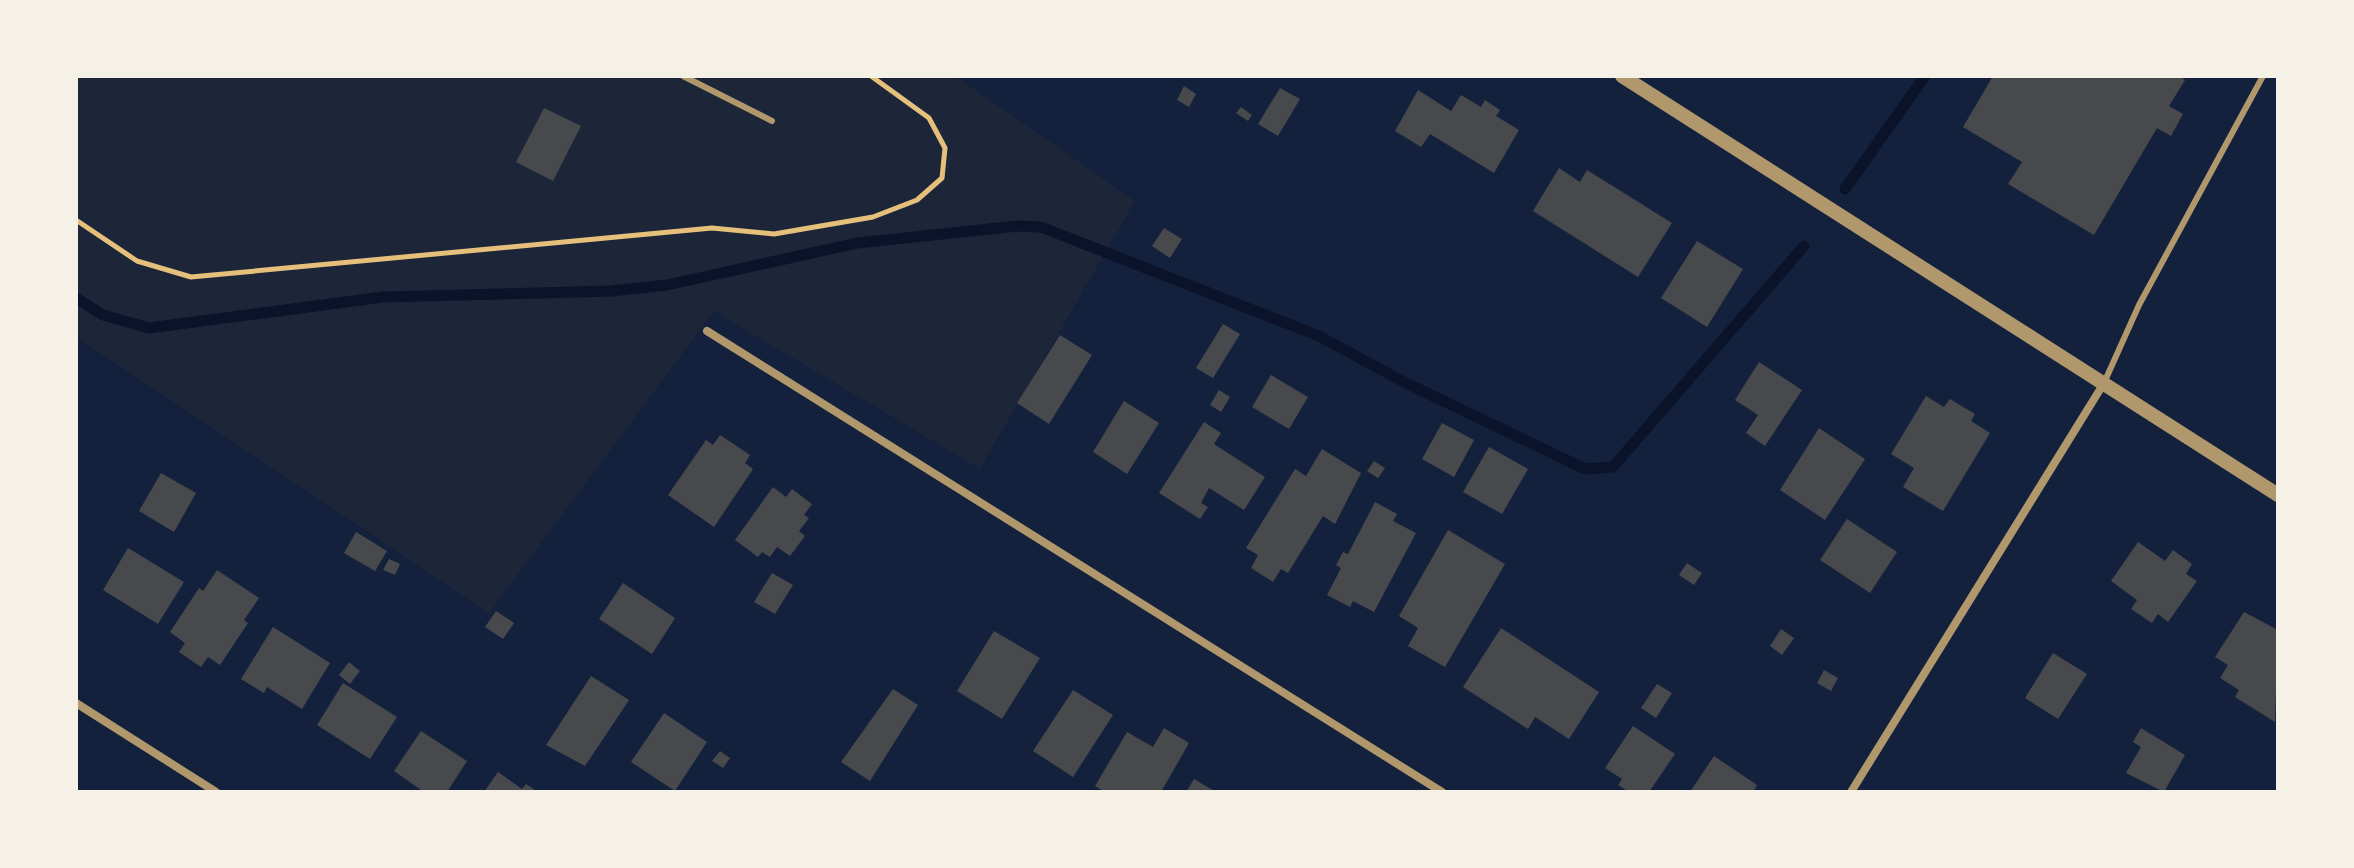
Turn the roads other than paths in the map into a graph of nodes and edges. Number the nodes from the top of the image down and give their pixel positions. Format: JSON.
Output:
{"nodes":[{"id":1,"x":683,"y":76,"type":"edge"},
{"id":2,"x":1622,"y":76,"type":"edge"},
{"id":3,"x":2263,"y":76,"type":"edge"},
{"id":4,"x":772,"y":121,"type":"dead end"},
{"id":5,"x":707,"y":331,"type":"dead end"},
{"id":6,"x":2104,"y":383,"type":"junction"},
{"id":7,"x":2278,"y":495,"type":"edge"},
{"id":8,"x":76,"y":703,"type":"edge"},
{"id":9,"x":216,"y":792,"type":"edge"},
{"id":10,"x":1442,"y":792,"type":"edge"},
{"id":11,"x":1851,"y":792,"type":"edge"}],
"edges":[{"from":1,"to":4,"type":"lane"},
{"from":2,"to":6,"type":"street"},
{"from":3,"to":6,"type":"lane"},
{"from":5,"to":10,"type":"street"},
{"from":6,"to":7,"type":"street"},
{"from":6,"to":11,"type":"street"},
{"from":8,"to":9,"type":"street"}]}
